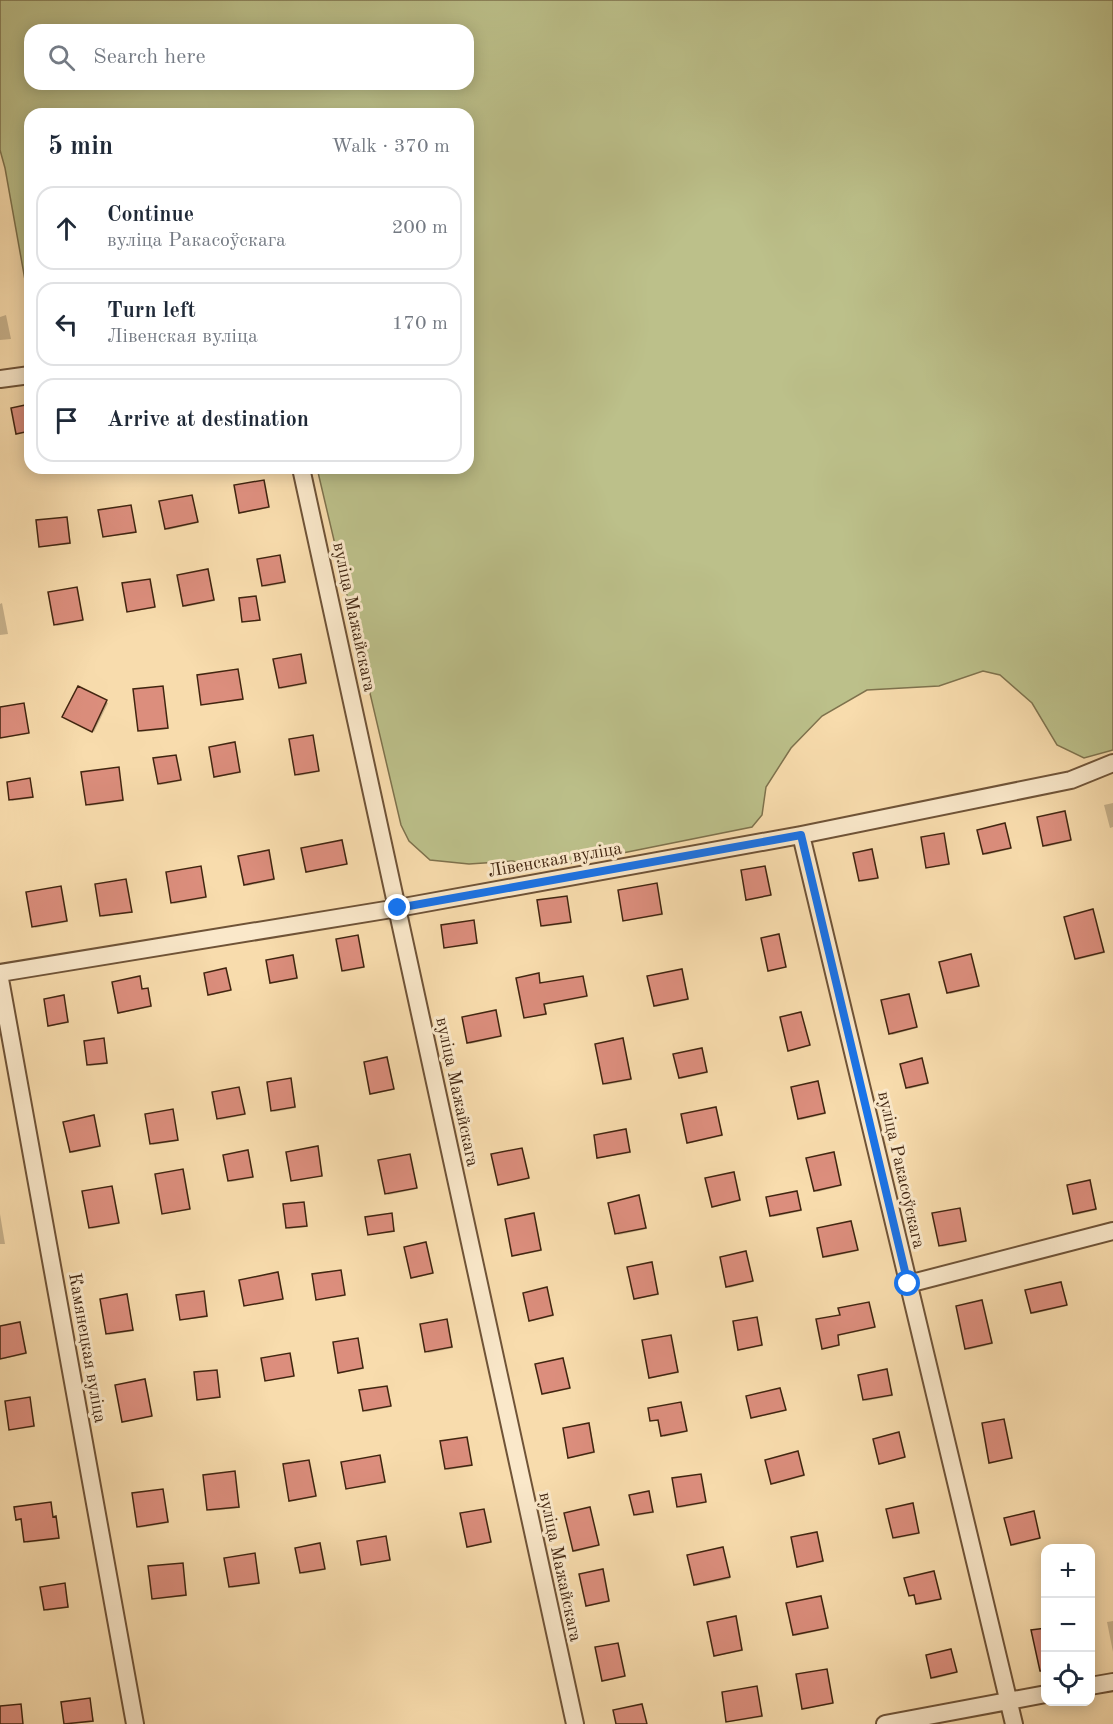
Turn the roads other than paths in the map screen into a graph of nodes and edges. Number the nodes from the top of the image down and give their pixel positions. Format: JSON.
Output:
{"nodes":[{"id":1,"x":24,"y":376,"type":"edge"},
{"id":2,"x":0,"y":379,"type":"edge"},
{"id":3,"x":302,"y":474,"type":"edge"},
{"id":4,"x":1113,"y":763,"type":"edge"},
{"id":5,"x":801,"y":835,"type":"junction"},
{"id":6,"x":398,"y":908,"type":"junction"},
{"id":7,"x":0,"y":973,"type":"edge"},
{"id":8,"x":0,"y":979,"type":"edge"},
{"id":9,"x":1113,"y":1231,"type":"edge"},
{"id":10,"x":908,"y":1284,"type":"junction"},
{"id":11,"x":1113,"y":1682,"type":"edge"},
{"id":12,"x":1095,"y":1685,"type":"edge"},
{"id":13,"x":1041,"y":1695,"type":"edge"},
{"id":14,"x":1008,"y":1701,"type":"junction"},
{"id":15,"x":135,"y":1724,"type":"edge"},
{"id":16,"x":575,"y":1724,"type":"edge"},
{"id":17,"x":885,"y":1724,"type":"edge"},
{"id":18,"x":1014,"y":1724,"type":"edge"}],
"edges":[{"from":1,"to":2,"type":"street"},
{"from":3,"to":6,"type":"street","name":"вуліца Мажайскага"},
{"from":4,"to":5,"type":"street","name":"Лівенская вуліца"},
{"from":5,"to":6,"type":"street","name":"Лівенская вуліца"},
{"from":5,"to":10,"type":"street","name":"вуліца Ракасоўскага"},
{"from":6,"to":7,"type":"street","name":"Лівенская вуліца"},
{"from":6,"to":16,"type":"street","name":"вуліца Мажайскага"},
{"from":8,"to":15,"type":"street","name":"Камянецкая вуліца"},
{"from":9,"to":10,"type":"street"},
{"from":10,"to":14,"type":"street","name":"вуліца Ракасоўскага"},
{"from":11,"to":12,"type":"street"},
{"from":13,"to":14,"type":"street"},
{"from":14,"to":17,"type":"street"},
{"from":14,"to":18,"type":"street","name":"вуліца Ракасоўскага"}]}
